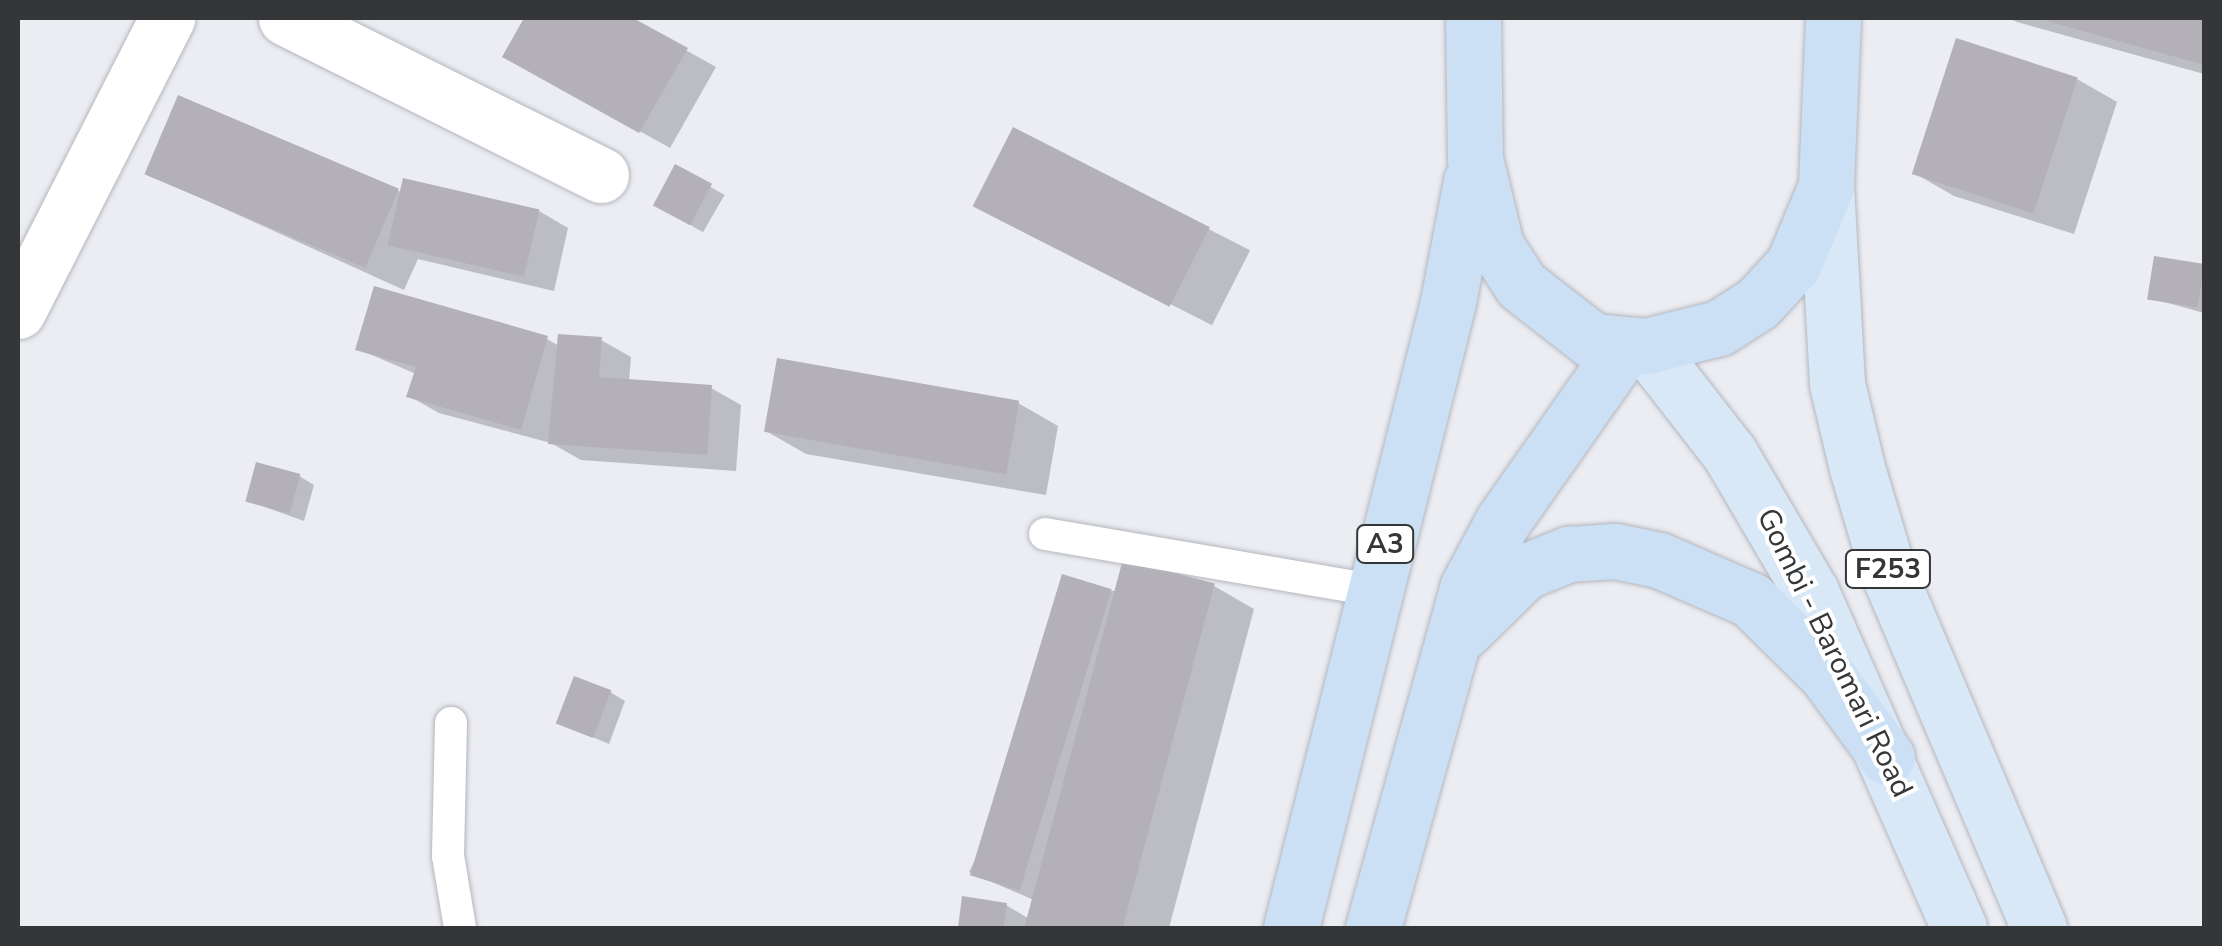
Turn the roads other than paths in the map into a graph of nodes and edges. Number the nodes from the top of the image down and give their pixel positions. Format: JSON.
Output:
{"nodes":[{"id":1,"x":166,"y":18,"type":"edge"},
{"id":2,"x":286,"y":18,"type":"edge"},
{"id":3,"x":1473,"y":18,"type":"edge"},
{"id":4,"x":1833,"y":18,"type":"edge"},
{"id":5,"x":1475,"y":159,"type":"junction"},
{"id":6,"x":601,"y":175,"type":"dead end"},
{"id":7,"x":1826,"y":186,"type":"junction"},
{"id":8,"x":18,"y":311,"type":"edge"},
{"id":9,"x":1636,"y":346,"type":"junction"},
{"id":10,"x":1046,"y":534,"type":"dead end"},
{"id":11,"x":1373,"y":590,"type":"junction"},
{"id":12,"x":1444,"y":654,"type":"junction"},
{"id":13,"x":451,"y":723,"type":"dead end"},
{"id":14,"x":1887,"y":758,"type":"junction"},
{"id":15,"x":460,"y":928,"type":"edge"},
{"id":16,"x":1291,"y":928,"type":"edge"},
{"id":17,"x":1373,"y":928,"type":"edge"},
{"id":18,"x":1959,"y":928,"type":"edge"},
{"id":19,"x":2039,"y":928,"type":"edge"}],
"edges":[{"from":1,"to":8,"type":"street"},
{"from":2,"to":6,"type":"street"},
{"from":3,"to":5,"type":"highway","number":"A3"},
{"from":4,"to":7,"type":"highway"},
{"from":5,"to":9,"type":"highway","number":"A3"},
{"from":5,"to":11,"type":"highway","number":"A3"},
{"from":7,"to":9,"type":"highway"},
{"from":7,"to":19,"type":"main road","number":"F253"},
{"from":9,"to":12,"type":"highway"},
{"from":9,"to":14,"type":"main road","name":"Gombi - Baromari Road","number":"F253"},
{"from":10,"to":11,"type":"lane"},
{"from":11,"to":16,"type":"highway","number":"A3"},
{"from":12,"to":14,"type":"highway"},
{"from":12,"to":17,"type":"highway"},
{"from":13,"to":15,"type":"lane"},
{"from":14,"to":18,"type":"main road","name":"Gombi - Baromari Road","number":"F253"}]}
